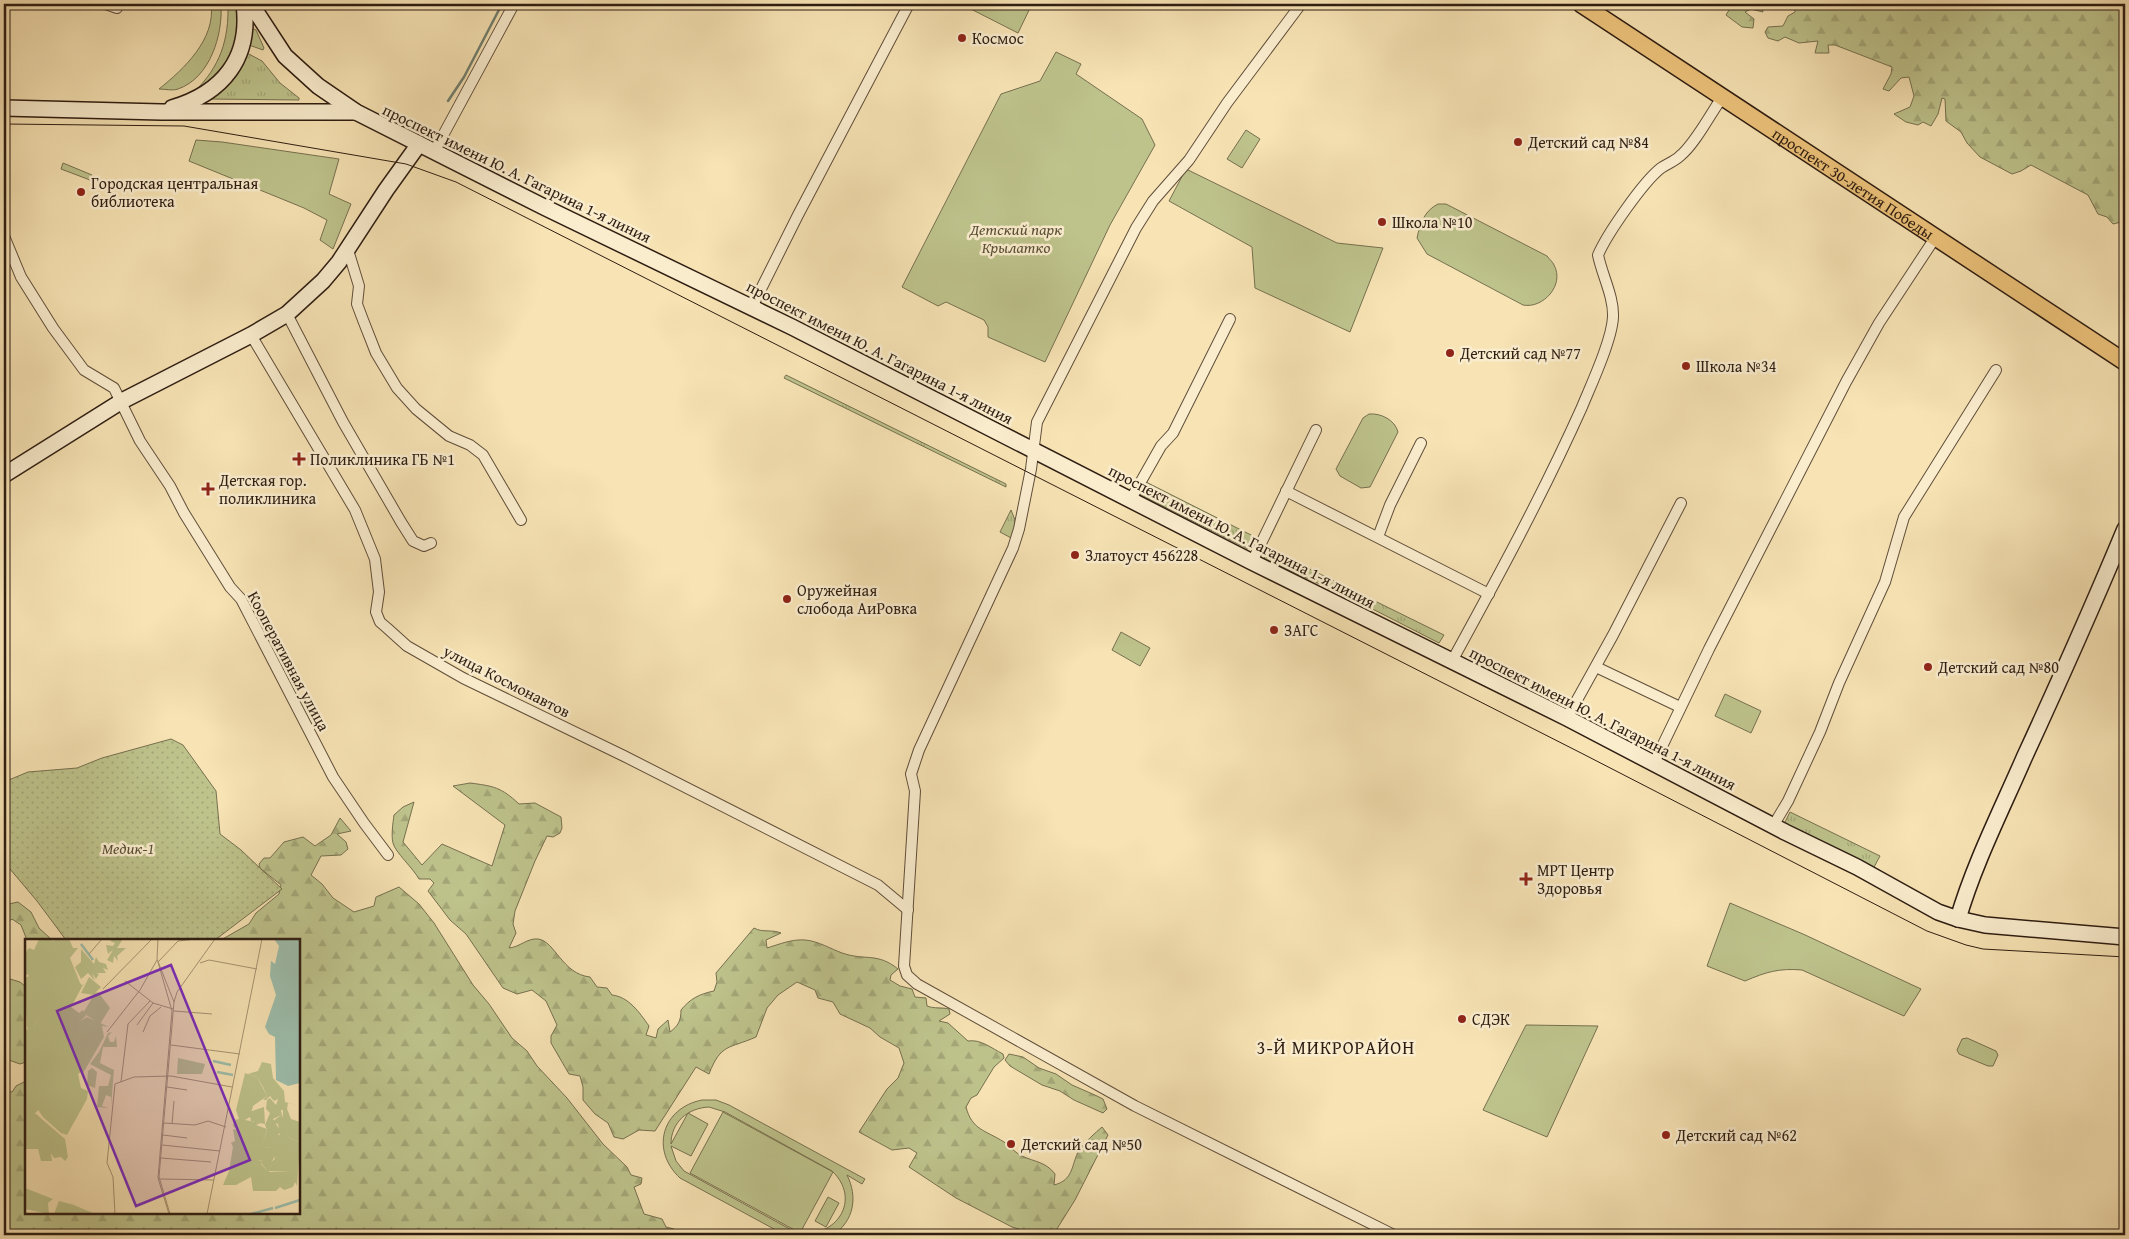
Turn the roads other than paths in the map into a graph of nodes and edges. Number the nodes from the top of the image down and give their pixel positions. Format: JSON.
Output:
{"nodes":[{"id":1,"x":106,"y":4,"type":"edge"},
{"id":2,"x":244,"y":4,"type":"edge"},
{"id":3,"x":251,"y":4,"type":"edge"},
{"id":4,"x":514,"y":4,"type":"edge"},
{"id":5,"x":909,"y":4,"type":"edge"},
{"id":6,"x":1301,"y":4,"type":"edge"},
{"id":7,"x":1581,"y":4,"type":"edge"},
{"id":8,"x":117,"y":8,"type":"dead end"},
{"id":9,"x":1723,"y":96,"type":"junction"},
{"id":10,"x":4,"y":108,"type":"edge"},
{"id":11,"x":161,"y":112,"type":"junction"},
{"id":12,"x":356,"y":112,"type":"junction"},
{"id":13,"x":419,"y":144,"type":"junction"},
{"id":14,"x":434,"y":152,"type":"junction"},
{"id":15,"x":4,"y":236,"type":"edge"},
{"id":16,"x":1935,"y":238,"type":"junction"},
{"id":17,"x":348,"y":250,"type":"junction"},
{"id":18,"x":752,"y":307,"type":"junction"},
{"id":19,"x":287,"y":314,"type":"junction"},
{"id":20,"x":1230,"y":319,"type":"dead end"},
{"id":21,"x":251,"y":335,"type":"junction"},
{"id":22,"x":2125,"y":362,"type":"edge"},
{"id":23,"x":1996,"y":370,"type":"dead end"},
{"id":24,"x":122,"y":402,"type":"junction"},
{"id":25,"x":1316,"y":430,"type":"dead end"},
{"id":26,"x":1420,"y":443,"type":"dead end"},
{"id":27,"x":1033,"y":449,"type":"junction"},
{"id":28,"x":4,"y":475,"type":"edge"},
{"id":29,"x":1015,"y":485,"type":"dead end"},
{"id":30,"x":1026,"y":487,"type":"junction"},
{"id":31,"x":1286,"y":491,"type":"junction"},
{"id":32,"x":1131,"y":499,"type":"junction"},
{"id":33,"x":1681,"y":503,"type":"dead end"},
{"id":34,"x":521,"y":520,"type":"dead end"},
{"id":35,"x":2125,"y":529,"type":"edge"},
{"id":36,"x":1378,"y":537,"type":"junction"},
{"id":37,"x":431,"y":543,"type":"dead end"},
{"id":38,"x":1252,"y":562,"type":"junction"},
{"id":39,"x":1489,"y":594,"type":"junction"},
{"id":40,"x":1452,"y":661,"type":"junction"},
{"id":41,"x":1596,"y":667,"type":"junction"},
{"id":42,"x":1680,"y":707,"type":"junction"},
{"id":43,"x":1567,"y":718,"type":"junction"},
{"id":44,"x":1654,"y":763,"type":"junction"},
{"id":45,"x":1773,"y":826,"type":"junction"},
{"id":46,"x":388,"y":855,"type":"dead end"},
{"id":47,"x":908,"y":910,"type":"junction"},
{"id":48,"x":1958,"y":919,"type":"junction"},
{"id":49,"x":2125,"y":937,"type":"edge"},
{"id":50,"x":1394,"y":1235,"type":"edge"}],
"edges":[{"from":1,"to":8,"type":"street"},
{"from":2,"to":11,"type":"main road"},
{"from":3,"to":12,"type":"main road","name":"проспект имени Ю. А. Гагарина 1-я линия"},
{"from":4,"to":14,"type":"street"},
{"from":5,"to":18,"type":"street"},
{"from":6,"to":27,"type":"street"},
{"from":7,"to":9,"type":"main road","name":"проспект 30-летия Победы"},
{"from":9,"to":16,"type":"main road","name":"проспект 30-летия Победы"},
{"from":9,"to":39,"type":"street"},
{"from":10,"to":11,"type":"main road"},
{"from":11,"to":12,"type":"main road"},
{"from":12,"to":13,"type":"main road","name":"проспект имени Ю. А. Гагарина 1-я линия"},
{"from":13,"to":14,"type":"main road","name":"проспект имени Ю. А. Гагарина 1-я линия"},
{"from":13,"to":17,"type":"main road"},
{"from":14,"to":18,"type":"main road","name":"проспект имени Ю. А. Гагарина 1-я линия"},
{"from":15,"to":24,"type":"street","name":"Кооперативная улица"},
{"from":16,"to":22,"type":"main road","name":"проспект 30-летия Победы"},
{"from":16,"to":42,"type":"street"},
{"from":17,"to":19,"type":"main road"},
{"from":17,"to":34,"type":"street"},
{"from":18,"to":27,"type":"main road","name":"проспект имени Ю. А. Гагарина 1-я линия"},
{"from":19,"to":21,"type":"main road"},
{"from":19,"to":37,"type":"street"},
{"from":20,"to":32,"type":"street"},
{"from":21,"to":24,"type":"main road"},
{"from":21,"to":47,"type":"street","name":"улица Космонавтов"},
{"from":23,"to":45,"type":"street"},
{"from":24,"to":28,"type":"main road"},
{"from":24,"to":46,"type":"street","name":"Кооперативная улица"},
{"from":25,"to":31,"type":"street"},
{"from":26,"to":36,"type":"street"},
{"from":27,"to":30,"type":"street"},
{"from":27,"to":32,"type":"main road","name":"проспект имени Ю. А. Гагарина 1-я линия"},
{"from":29,"to":30,"type":"street"},
{"from":30,"to":47,"type":"street"},
{"from":31,"to":36,"type":"street"},
{"from":31,"to":38,"type":"street"},
{"from":32,"to":38,"type":"main road","name":"проспект имени Ю. А. Гагарина 1-я линия"},
{"from":33,"to":41,"type":"street"},
{"from":35,"to":48,"type":"main road"},
{"from":36,"to":39,"type":"street"},
{"from":38,"to":40,"type":"main road","name":"проспект имени Ю. А. Гагарина 1-я линия"},
{"from":39,"to":40,"type":"street"},
{"from":40,"to":43,"type":"main road","name":"проспект имени Ю. А. Гагарина 1-я линия"},
{"from":41,"to":42,"type":"street"},
{"from":41,"to":43,"type":"street"},
{"from":42,"to":44,"type":"street"},
{"from":43,"to":44,"type":"main road","name":"проспект имени Ю. А. Гагарина 1-я линия"},
{"from":44,"to":45,"type":"main road","name":"проспект имени Ю. А. Гагарина 1-я линия"},
{"from":45,"to":48,"type":"main road","name":"проспект имени Ю. А. Гагарина 1-я линия"},
{"from":47,"to":50,"type":"street"},
{"from":48,"to":49,"type":"main road","name":"проспект имени Ю. А. Гагарина 1-я линия"}]}
